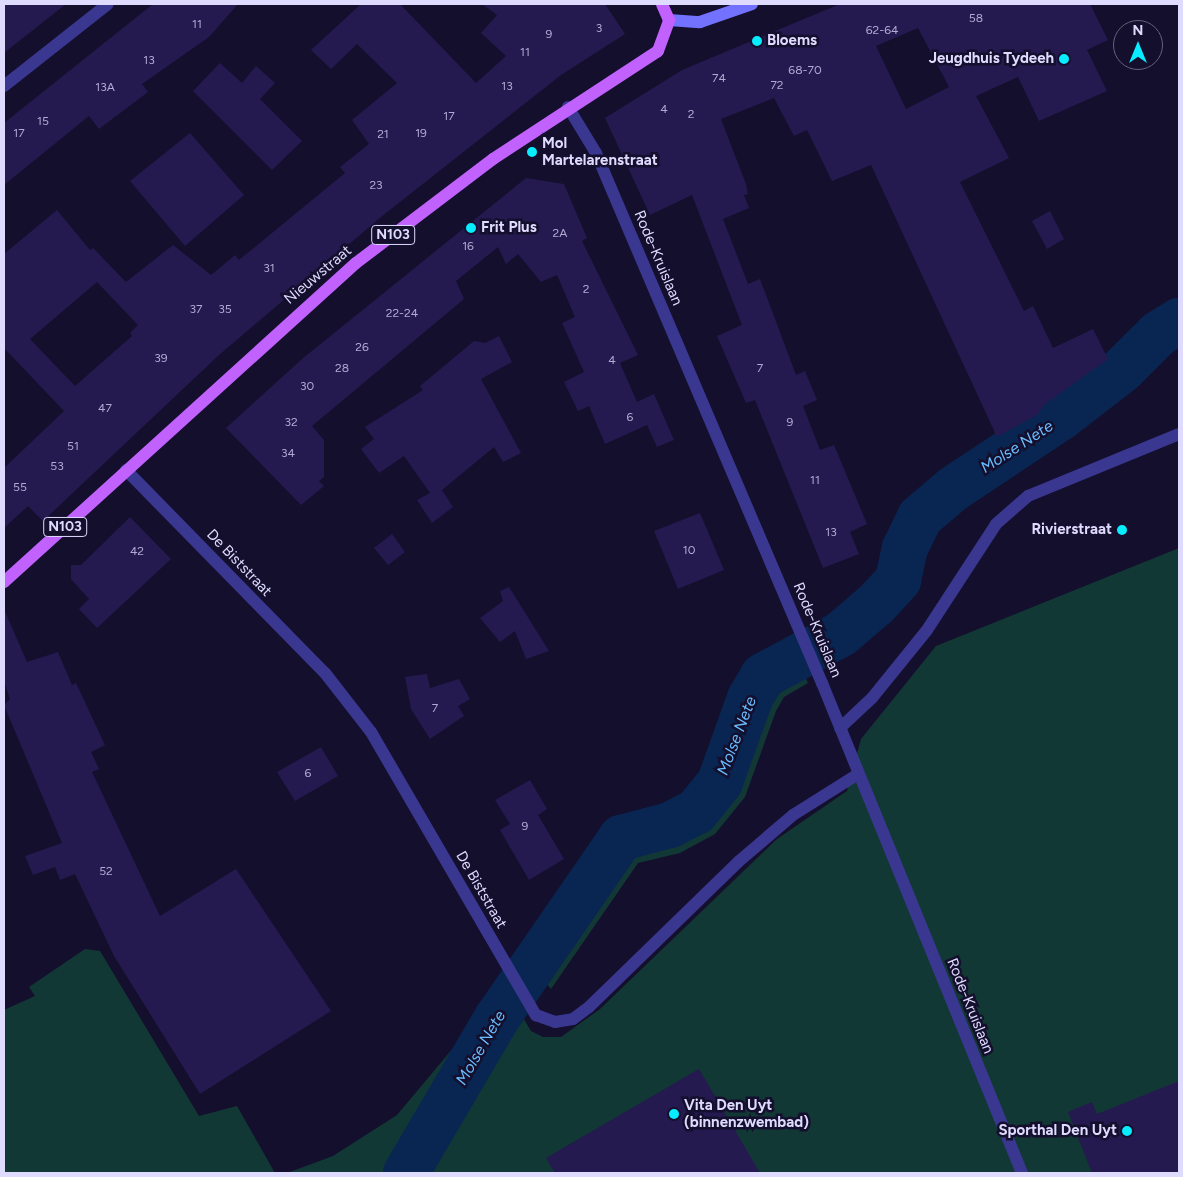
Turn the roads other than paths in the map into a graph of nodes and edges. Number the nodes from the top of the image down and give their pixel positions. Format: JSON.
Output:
{"nodes":[{"id":1,"x":108,"y":4,"type":"edge"},
{"id":2,"x":662,"y":4,"type":"edge"},
{"id":3,"x":752,"y":4,"type":"edge"},
{"id":4,"x":668,"y":20,"type":"junction"},
{"id":5,"x":4,"y":86,"type":"edge"},
{"id":6,"x":568,"y":107,"type":"junction"},
{"id":7,"x":1179,"y":434,"type":"edge"},
{"id":8,"x":126,"y":470,"type":"junction"},
{"id":9,"x":4,"y":582,"type":"edge"},
{"id":10,"x":840,"y":728,"type":"junction"},
{"id":11,"x":858,"y":774,"type":"junction"},
{"id":12,"x":1022,"y":1173,"type":"edge"}],
"edges":[{"from":1,"to":5,"type":"street"},
{"from":2,"to":4,"type":"main road"},
{"from":3,"to":4,"type":"street"},
{"from":4,"to":6,"type":"main road","name":"Nieuwstraat","number":"N103"},
{"from":6,"to":8,"type":"main road","name":"Nieuwstraat","number":"N103"},
{"from":6,"to":10,"type":"street","name":"Rode-Kruislaan"},
{"from":7,"to":10,"type":"street"},
{"from":8,"to":9,"type":"main road","name":"Nieuwstraat","number":"N103"},
{"from":8,"to":11,"type":"street","name":"De Biststraat"},
{"from":10,"to":11,"type":"street","name":"Rode-Kruislaan"},
{"from":11,"to":12,"type":"street","name":"Rode-Kruislaan"}]}
